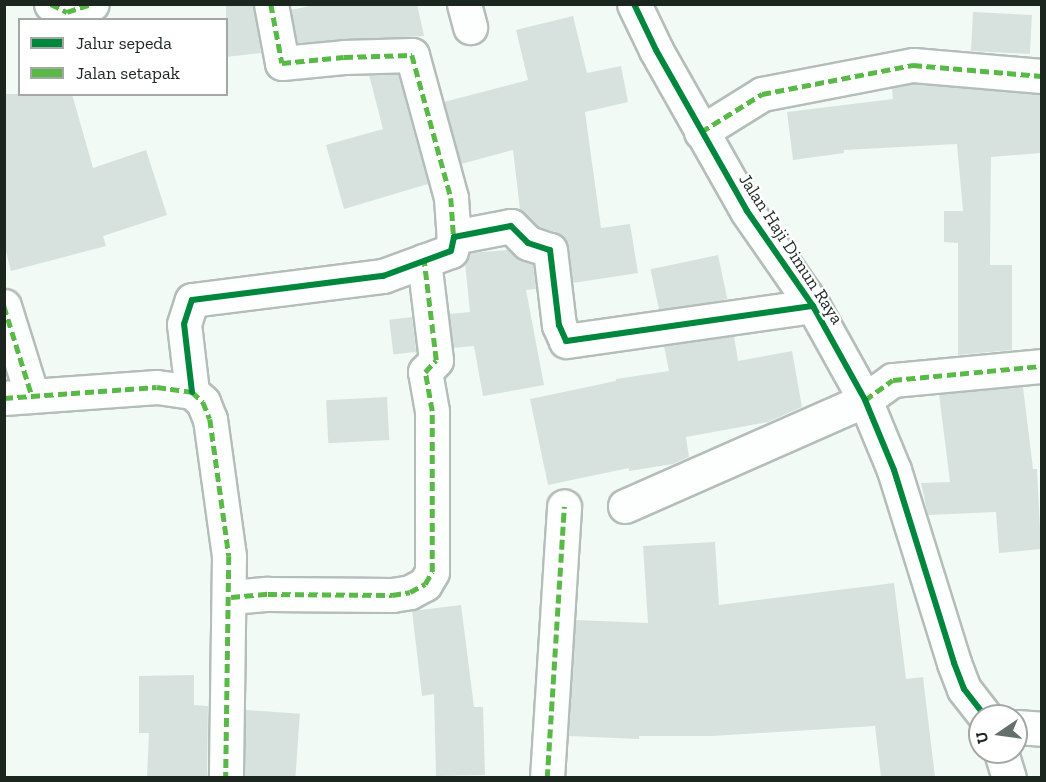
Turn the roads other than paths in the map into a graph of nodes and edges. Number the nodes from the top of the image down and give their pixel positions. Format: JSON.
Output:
{"nodes":[{"id":1,"x":51,"y":4,"type":"edge"},
{"id":2,"x":92,"y":4,"type":"edge"},
{"id":3,"x":271,"y":4,"type":"edge"},
{"id":4,"x":634,"y":4,"type":"edge"},
{"id":5,"x":1041,"y":76,"type":"edge"},
{"id":6,"x":701,"y":132,"type":"junction"},
{"id":7,"x":454,"y":237,"type":"junction"},
{"id":8,"x":424,"y":261,"type":"junction"},
{"id":9,"x":4,"y":306,"type":"edge"},
{"id":10,"x":813,"y":306,"type":"junction"},
{"id":11,"x":1041,"y":366,"type":"edge"},
{"id":12,"x":192,"y":393,"type":"junction"},
{"id":13,"x":18,"y":397,"type":"edge"},
{"id":14,"x":865,"y":400,"type":"junction"},
{"id":15,"x":625,"y":506,"type":"dead end"},
{"id":16,"x":564,"y":507,"type":"dead end"},
{"id":17,"x":231,"y":597,"type":"junction"},
{"id":18,"x":975,"y":704,"type":"edge"},
{"id":19,"x":226,"y":777,"type":"edge"},
{"id":20,"x":547,"y":777,"type":"edge"}],
"edges":[{"from":1,"to":2,"type":"street"},
{"from":3,"to":7,"type":"street"},
{"from":4,"to":6,"type":"street","name":"Jalan Haji Dimun Raya"},
{"from":5,"to":6,"type":"street"},
{"from":6,"to":10,"type":"street","name":"Jalan Haji Dimun Raya"},
{"from":7,"to":8,"type":"street"},
{"from":7,"to":10,"type":"street"},
{"from":8,"to":12,"type":"street"},
{"from":8,"to":17,"type":"street"},
{"from":9,"to":13,"type":"street"},
{"from":10,"to":14,"type":"street","name":"Jalan Haji Dimun Raya"},
{"from":11,"to":14,"type":"street"},
{"from":12,"to":13,"type":"street"},
{"from":12,"to":17,"type":"street"},
{"from":14,"to":15,"type":"street"},
{"from":14,"to":18,"type":"street","name":"Jalan Haji Dimun Raya"},
{"from":16,"to":20,"type":"street"},
{"from":17,"to":19,"type":"street"}]}
